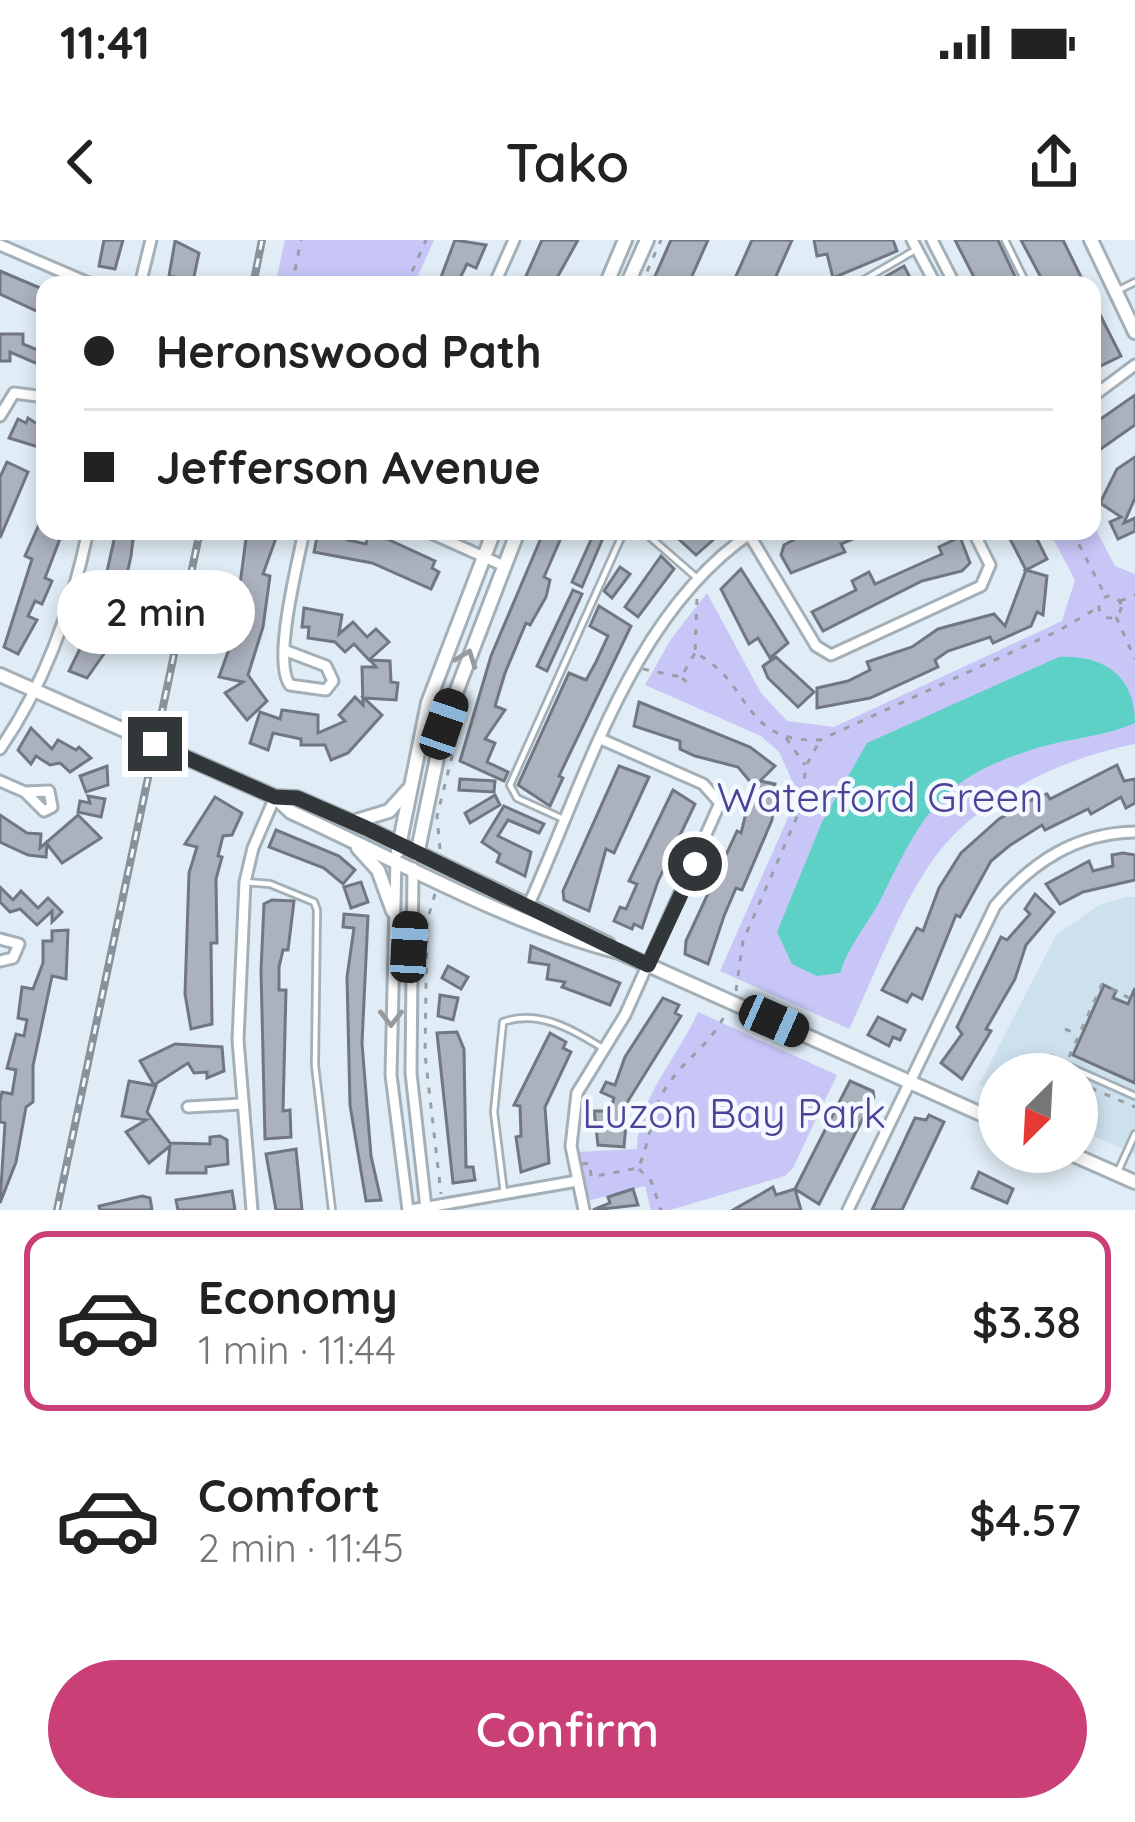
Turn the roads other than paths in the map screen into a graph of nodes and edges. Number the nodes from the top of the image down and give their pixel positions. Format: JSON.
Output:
{"nodes":[{"id":1,"x":151,"y":240,"type":"edge"},
{"id":2,"x":514,"y":240,"type":"edge"},
{"id":3,"x":626,"y":240,"type":"edge"},
{"id":4,"x":647,"y":240,"type":"edge"},
{"id":5,"x":932,"y":240,"type":"edge"},
{"id":6,"x":1005,"y":240,"type":"edge"},
{"id":7,"x":915,"y":244,"type":"edge"},
{"id":8,"x":1090,"y":244,"type":"edge"},
{"id":9,"x":0,"y":245,"type":"edge"},
{"id":10,"x":72,"y":276,"type":"edge"},
{"id":11,"x":142,"y":276,"type":"edge"},
{"id":12,"x":498,"y":276,"type":"edge"},
{"id":13,"x":610,"y":276,"type":"edge"},
{"id":14,"x":631,"y":276,"type":"edge"},
{"id":15,"x":870,"y":276,"type":"edge"},
{"id":16,"x":931,"y":276,"type":"edge"},
{"id":17,"x":950,"y":276,"type":"edge"},
{"id":18,"x":1023,"y":276,"type":"edge"},
{"id":19,"x":1135,"y":282,"type":"edge"},
{"id":20,"x":1114,"y":293,"type":"junction"},
{"id":21,"x":1135,"y":332,"type":"edge"},
{"id":22,"x":1135,"y":365,"type":"edge"},
{"id":23,"x":1101,"y":390,"type":"edge"},
{"id":24,"x":36,"y":394,"type":"edge"},
{"id":25,"x":0,"y":416,"type":"edge"},
{"id":26,"x":86,"y":540,"type":"edge"},
{"id":27,"x":302,"y":540,"type":"edge"},
{"id":28,"x":446,"y":540,"type":"edge"},
{"id":29,"x":490,"y":540,"type":"edge"},
{"id":30,"x":514,"y":540,"type":"edge"},
{"id":31,"x":620,"y":540,"type":"edge"},
{"id":32,"x":652,"y":540,"type":"edge"},
{"id":33,"x":741,"y":540,"type":"edge"},
{"id":34,"x":755,"y":540,"type":"edge"},
{"id":35,"x":978,"y":540,"type":"edge"},
{"id":36,"x":482,"y":556,"type":"junction"},
{"id":37,"x":502,"y":565,"type":"junction"},
{"id":38,"x":693,"y":583,"type":"junction"},
{"id":39,"x":284,"y":650,"type":"junction"},
{"id":40,"x":0,"y":675,"type":"edge"},
{"id":41,"x":34,"y":690,"type":"junction"},
{"id":42,"x":603,"y":740,"type":"junction"},
{"id":43,"x":0,"y":748,"type":"edge"},
{"id":44,"x":0,"y":781,"type":"edge"},
{"id":45,"x":409,"y":789,"type":"junction"},
{"id":46,"x":25,"y":792,"type":"dead end"},
{"id":47,"x":275,"y":797,"type":"junction"},
{"id":48,"x":567,"y":820,"type":"junction"},
{"id":49,"x":349,"y":821,"type":"junction"},
{"id":50,"x":1135,"y":832,"type":"edge"},
{"id":51,"x":343,"y":836,"type":"junction"},
{"id":52,"x":399,"y":844,"type":"junction"},
{"id":53,"x":417,"y":853,"type":"junction"},
{"id":54,"x":396,"y":859,"type":"junction"},
{"id":55,"x":413,"y":868,"type":"junction"},
{"id":56,"x":245,"y":883,"type":"junction"},
{"id":57,"x":530,"y":904,"type":"junction"},
{"id":58,"x":393,"y":911,"type":"junction"},
{"id":59,"x":0,"y":939,"type":"edge"},
{"id":60,"x":620,"y":952,"type":"junction"},
{"id":61,"x":0,"y":961,"type":"edge"},
{"id":62,"x":648,"y":965,"type":"junction"},
{"id":63,"x":604,"y":1048,"type":"junction"},
{"id":64,"x":1098,"y":1080,"type":"edge"},
{"id":65,"x":909,"y":1082,"type":"junction"},
{"id":66,"x":1135,"y":1096,"type":"edge"},
{"id":67,"x":242,"y":1105,"type":"junction"},
{"id":68,"x":188,"y":1107,"type":"dead end"},
{"id":69,"x":978,"y":1113,"type":"edge"},
{"id":70,"x":1135,"y":1134,"type":"edge"},
{"id":71,"x":1098,"y":1166,"type":"edge"},
{"id":72,"x":1117,"y":1174,"type":"junction"},
{"id":73,"x":577,"y":1181,"type":"junction"},
{"id":74,"x":1135,"y":1182,"type":"edge"},
{"id":75,"x":504,"y":1194,"type":"junction"},
{"id":76,"x":426,"y":1208,"type":"edge"},
{"id":77,"x":252,"y":1210,"type":"edge"},
{"id":78,"x":332,"y":1210,"type":"edge"},
{"id":79,"x":409,"y":1210,"type":"edge"},
{"id":80,"x":584,"y":1210,"type":"edge"},
{"id":81,"x":848,"y":1210,"type":"edge"}],
"edges":[{"from":1,"to":11,"type":"street"},
{"from":2,"to":12,"type":"street"},
{"from":3,"to":13,"type":"street"},
{"from":4,"to":14,"type":"street"},
{"from":5,"to":17,"type":"street"},
{"from":6,"to":18,"type":"lane"},
{"from":7,"to":15,"type":"lane"},
{"from":7,"to":16,"type":"street"},
{"from":8,"to":20,"type":"street"},
{"from":9,"to":10,"type":"street"},
{"from":19,"to":20,"type":"lane"},
{"from":20,"to":21,"type":"street"},
{"from":22,"to":23,"type":"street"},
{"from":24,"to":25,"type":"street"},
{"from":26,"to":41,"type":"street"},
{"from":27,"to":39,"type":"street"},
{"from":28,"to":36,"type":"street"},
{"from":29,"to":36,"type":"street"},
{"from":30,"to":37,"type":"street"},
{"from":31,"to":48,"type":"lane"},
{"from":32,"to":38,"type":"lane"},
{"from":33,"to":38,"type":"street"},
{"from":34,"to":35,"type":"street"},
{"from":36,"to":37,"type":"street"},
{"from":36,"to":45,"type":"street"},
{"from":53,"to":37,"type":"street","one_way":true},
{"from":38,"to":42,"type":"street"},
{"from":39,"to":39,"type":"street"},
{"from":40,"to":41,"type":"street"},
{"from":41,"to":43,"type":"street"},
{"from":41,"to":47,"type":"street"},
{"from":42,"to":48,"type":"street"},
{"from":42,"to":62,"type":"street"},
{"from":44,"to":46,"type":"street"},
{"from":45,"to":49,"type":"street"},
{"from":45,"to":52,"type":"street"},
{"from":47,"to":49,"type":"street"},
{"from":47,"to":51,"type":"street"},
{"from":47,"to":56,"type":"street"},
{"from":48,"to":57,"type":"street"},
{"from":49,"to":52,"type":"street"},
{"from":50,"to":65,"type":"street"},
{"from":51,"to":54,"type":"street"},
{"from":51,"to":58,"type":"street"},
{"from":52,"to":53,"type":"street"},
{"from":52,"to":54,"type":"street"},
{"from":53,"to":55,"type":"street"},
{"from":53,"to":57,"type":"street"},
{"from":54,"to":55,"type":"street"},
{"from":54,"to":58,"type":"street"},
{"from":55,"to":60,"type":"street"},
{"from":55,"to":76,"type":"street"},
{"from":56,"to":67,"type":"street"},
{"from":56,"to":78,"type":"lane"},
{"from":57,"to":60,"type":"street"},
{"from":58,"to":79,"type":"street","one_way":true},
{"from":59,"to":61,"type":"street"},
{"from":60,"to":62,"type":"street"},
{"from":62,"to":63,"type":"street"},
{"from":62,"to":65,"type":"street"},
{"from":63,"to":73,"type":"street"},
{"from":63,"to":75,"type":"lane"},
{"from":64,"to":66,"type":"lane"},
{"from":65,"to":69,"type":"street"},
{"from":65,"to":81,"type":"street"},
{"from":67,"to":68,"type":"street"},
{"from":67,"to":77,"type":"street"},
{"from":70,"to":72,"type":"lane"},
{"from":71,"to":72,"type":"street"},
{"from":72,"to":74,"type":"street"},
{"from":73,"to":75,"type":"street"},
{"from":73,"to":80,"type":"street"},
{"from":75,"to":76,"type":"street"},
{"from":76,"to":79,"type":"street"}]}
